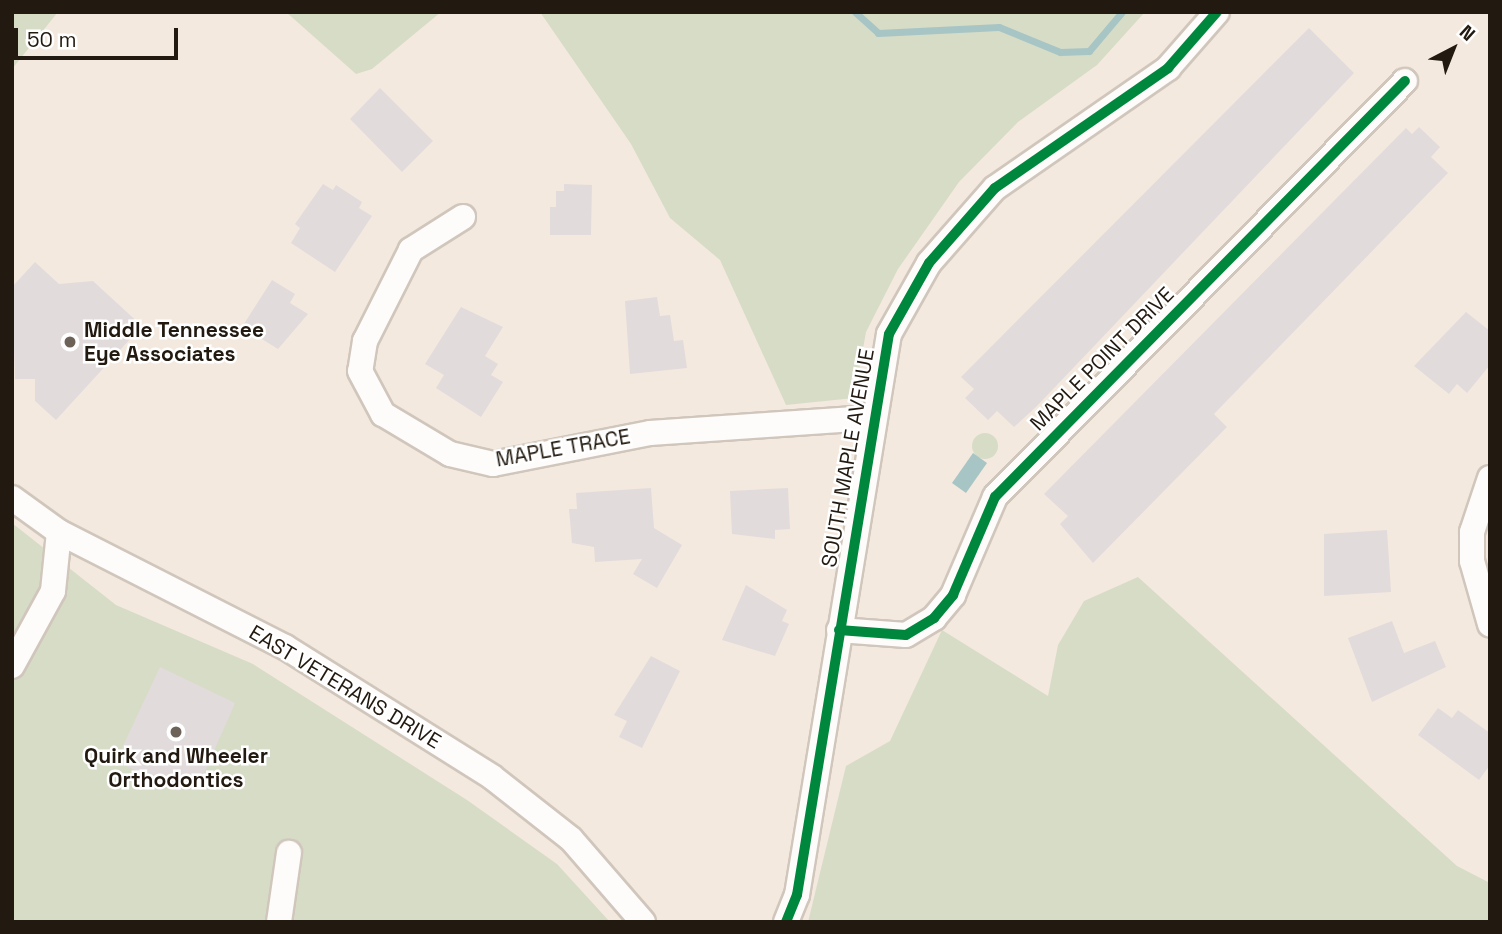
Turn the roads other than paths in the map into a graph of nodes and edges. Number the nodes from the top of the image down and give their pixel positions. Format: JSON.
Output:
{"nodes":[{"id":1,"x":1217,"y":12,"type":"edge"},
{"id":2,"x":1405,"y":81,"type":"dead end"},
{"id":3,"x":464,"y":217,"type":"dead end"},
{"id":4,"x":873,"y":418,"type":"junction"},
{"id":5,"x":1490,"y":478,"type":"edge"},
{"id":6,"x":12,"y":498,"type":"edge"},
{"id":7,"x":59,"y":532,"type":"junction"},
{"id":8,"x":1490,"y":624,"type":"edge"},
{"id":9,"x":839,"y":630,"type":"junction"},
{"id":10,"x":12,"y":666,"type":"edge"},
{"id":11,"x":289,"y":853,"type":"dead end"},
{"id":12,"x":279,"y":922,"type":"edge"},
{"id":13,"x":643,"y":922,"type":"edge"},
{"id":14,"x":786,"y":922,"type":"edge"}],
"edges":[{"from":1,"to":4,"type":"street","name":"SOUTH MAPLE AVENUE"},
{"from":2,"to":9,"type":"street","name":"MAPLE POINT DRIVE"},
{"from":3,"to":4,"type":"street","name":"MAPLE TRACE"},
{"from":4,"to":9,"type":"street","name":"SOUTH MAPLE AVENUE"},
{"from":5,"to":8,"type":"street"},
{"from":6,"to":7,"type":"street","name":"EAST VETERANS DRIVE"},
{"from":7,"to":10,"type":"street"},
{"from":7,"to":13,"type":"street","name":"EAST VETERANS DRIVE"},
{"from":9,"to":14,"type":"street","name":"SOUTH MAPLE AVENUE"},
{"from":11,"to":12,"type":"street"}]}
